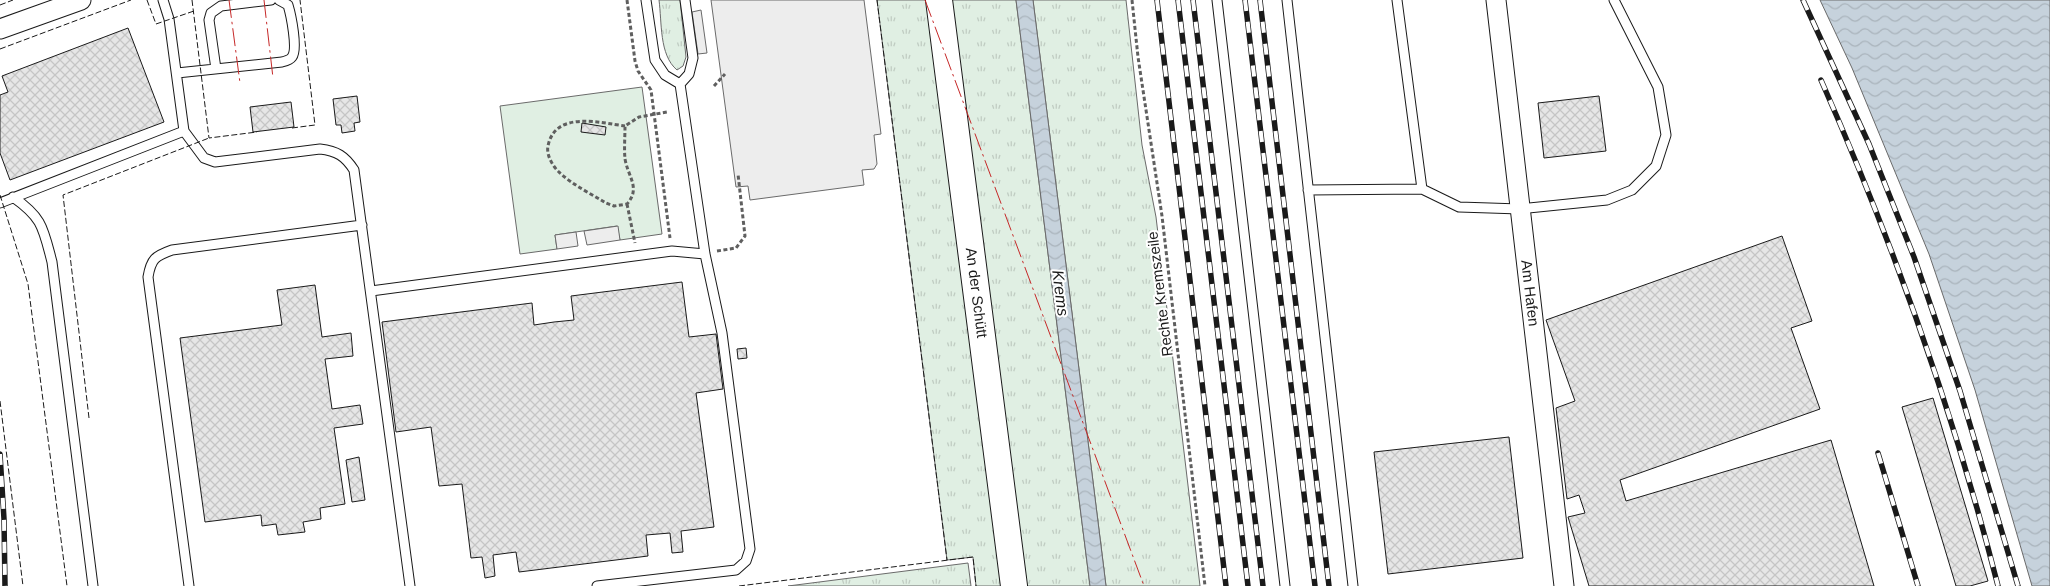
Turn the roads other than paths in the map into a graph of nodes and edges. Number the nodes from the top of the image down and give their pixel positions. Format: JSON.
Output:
{"nodes":[{"id":1,"x":81,"y":0,"type":"edge"},
{"id":2,"x":162,"y":0,"type":"edge"},
{"id":3,"x":270,"y":0,"type":"edge"},
{"id":4,"x":279,"y":0,"type":"edge"},
{"id":5,"x":646,"y":0,"type":"edge"},
{"id":6,"x":685,"y":0,"type":"edge"},
{"id":7,"x":939,"y":0,"type":"edge"},
{"id":8,"x":1217,"y":0,"type":"edge"},
{"id":9,"x":1287,"y":0,"type":"edge"},
{"id":10,"x":1398,"y":0,"type":"edge"},
{"id":11,"x":1496,"y":0,"type":"edge"},
{"id":12,"x":1614,"y":0,"type":"edge"},
{"id":13,"x":0,"y":29,"type":"edge"},
{"id":14,"x":216,"y":69,"type":"junction"},
{"id":15,"x":177,"y":73,"type":"junction"},
{"id":16,"x":680,"y":84,"type":"junction"},
{"id":17,"x":184,"y":131,"type":"junction"},
{"id":18,"x":1422,"y":189,"type":"junction"},
{"id":19,"x":1308,"y":190,"type":"junction"},
{"id":20,"x":13,"y":198,"type":"junction"},
{"id":21,"x":0,"y":203,"type":"edge"},
{"id":22,"x":1520,"y":209,"type":"junction"},
{"id":23,"x":362,"y":225,"type":"junction"},
{"id":24,"x":705,"y":254,"type":"junction"},
{"id":25,"x":371,"y":291,"type":"junction"},
{"id":26,"x":93,"y":586,"type":"edge"},
{"id":27,"x":189,"y":586,"type":"edge"},
{"id":28,"x":410,"y":586,"type":"edge"},
{"id":29,"x":597,"y":586,"type":"edge"},
{"id":30,"x":1014,"y":586,"type":"edge"},
{"id":31,"x":1285,"y":586,"type":"edge"},
{"id":32,"x":1353,"y":586,"type":"edge"},
{"id":33,"x":1564,"y":586,"type":"edge"}],
"edges":[{"from":1,"to":13,"type":"street"},
{"from":2,"to":15,"type":"lane"},
{"from":3,"to":14,"type":"lane"},
{"from":4,"to":14,"type":"lane"},
{"from":5,"to":16,"type":"lane"},
{"from":6,"to":16,"type":"lane"},
{"from":7,"to":30,"type":"street","name":"An der Schütt"},
{"from":8,"to":31,"type":"lane"},
{"from":9,"to":19,"type":"lane"},
{"from":10,"to":18,"type":"lane"},
{"from":11,"to":22,"type":"street","name":"Am Hafen"},
{"from":12,"to":22,"type":"lane"},
{"from":14,"to":15,"type":"lane"},
{"from":15,"to":17,"type":"lane"},
{"from":16,"to":24,"type":"lane"},
{"from":17,"to":20,"type":"lane"},
{"from":17,"to":23,"type":"lane"},
{"from":18,"to":19,"type":"lane"},
{"from":18,"to":22,"type":"lane"},
{"from":19,"to":32,"type":"lane"},
{"from":20,"to":21,"type":"lane"},
{"from":20,"to":26,"type":"lane"},
{"from":22,"to":33,"type":"street","name":"Am Hafen"},
{"from":23,"to":25,"type":"lane"},
{"from":23,"to":27,"type":"lane"},
{"from":24,"to":25,"type":"lane"},
{"from":24,"to":29,"type":"lane"},
{"from":25,"to":28,"type":"lane"}]}
